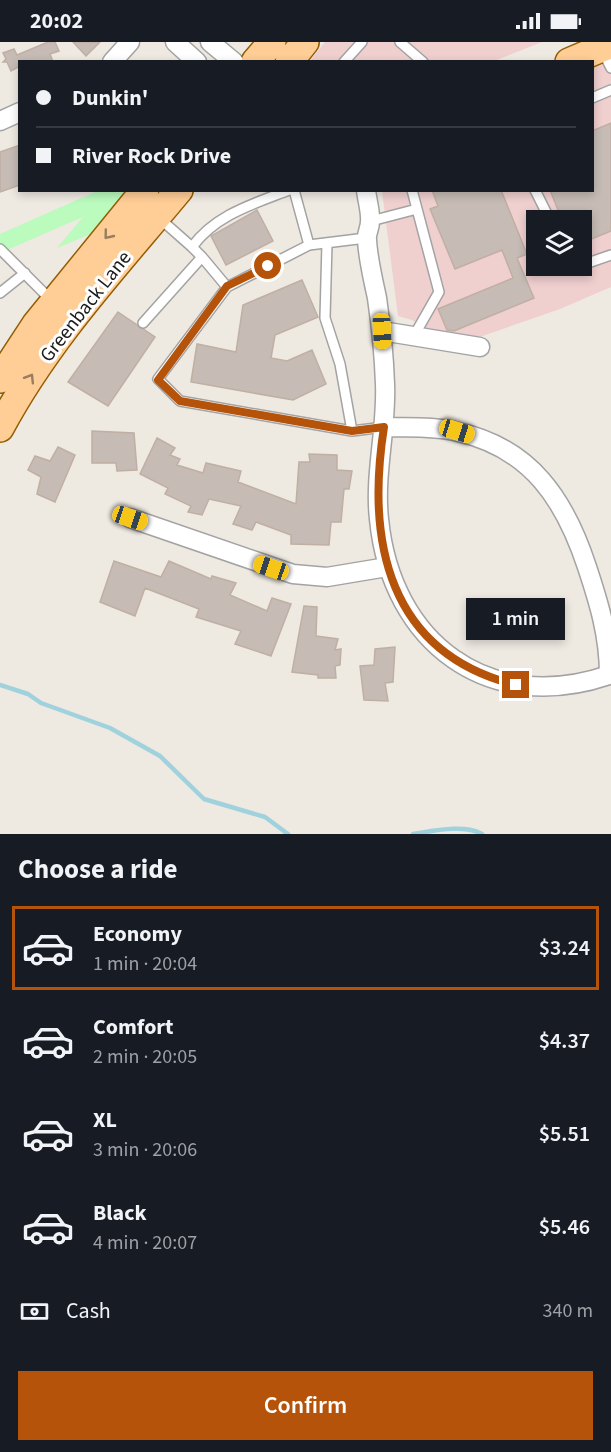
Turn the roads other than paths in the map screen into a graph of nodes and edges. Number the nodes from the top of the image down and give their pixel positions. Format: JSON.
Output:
{"nodes":[{"id":1,"x":130,"y":42,"type":"edge"},
{"id":2,"x":175,"y":42,"type":"edge"},
{"id":3,"x":210,"y":42,"type":"edge"},
{"id":4,"x":272,"y":42,"type":"edge"},
{"id":5,"x":305,"y":42,"type":"edge"},
{"id":6,"x":362,"y":42,"type":"edge"},
{"id":7,"x":400,"y":42,"type":"edge"},
{"id":8,"x":608,"y":53,"type":"edge"},
{"id":9,"x":114,"y":60,"type":"edge"},
{"id":10,"x":196,"y":60,"type":"edge"},
{"id":11,"x":232,"y":60,"type":"edge"},
{"id":12,"x":257,"y":60,"type":"edge"},
{"id":13,"x":291,"y":60,"type":"edge"},
{"id":14,"x":346,"y":60,"type":"edge"},
{"id":15,"x":421,"y":60,"type":"edge"},
{"id":16,"x":578,"y":60,"type":"edge"},
{"id":17,"x":611,"y":90,"type":"edge"},
{"id":18,"x":594,"y":97,"type":"edge"},
{"id":19,"x":18,"y":113,"type":"edge"},
{"id":20,"x":0,"y":121,"type":"edge"},
{"id":21,"x":189,"y":192,"type":"edge"},
{"id":22,"x":283,"y":192,"type":"edge"},
{"id":23,"x":295,"y":192,"type":"edge"},
{"id":24,"x":366,"y":192,"type":"edge"},
{"id":25,"x":413,"y":192,"type":"edge"},
{"id":26,"x":536,"y":192,"type":"edge"},
{"id":27,"x":161,"y":202,"type":"edge"},
{"id":28,"x":417,"y":209,"type":"junction"},
{"id":29,"x":545,"y":210,"type":"edge"},
{"id":30,"x":369,"y":229,"type":"junction"},
{"id":31,"x":327,"y":243,"type":"junction"},
{"id":32,"x":309,"y":245,"type":"junction"},
{"id":33,"x":192,"y":247,"type":"junction"},
{"id":34,"x":0,"y":249,"type":"edge"},
{"id":35,"x":611,"y":255,"type":"edge"},
{"id":36,"x":202,"y":257,"type":"junction"},
{"id":37,"x":592,"y":262,"type":"edge"},
{"id":38,"x":25,"y":273,"type":"junction"},
{"id":39,"x":227,"y":286,"type":"junction"},
{"id":40,"x":0,"y":293,"type":"edge"},
{"id":41,"x":53,"y":302,"type":"junction"},
{"id":42,"x":143,"y":323,"type":"dead end"},
{"id":43,"x":382,"y":331,"type":"junction"},
{"id":44,"x":415,"y":334,"type":"junction"},
{"id":45,"x":480,"y":347,"type":"dead end"},
{"id":46,"x":0,"y":379,"type":"edge"},
{"id":47,"x":384,"y":427,"type":"junction"},
{"id":48,"x":0,"y":428,"type":"edge"},
{"id":49,"x":352,"y":431,"type":"junction"},
{"id":50,"x":130,"y":518,"type":"dead end"},
{"id":51,"x":387,"y":567,"type":"junction"}],
"edges":[{"from":1,"to":9,"type":"street"},
{"from":2,"to":10,"type":"street"},
{"from":3,"to":11,"type":"street"},
{"from":4,"to":12,"type":"main road"},
{"from":5,"to":13,"type":"main road"},
{"from":6,"to":14,"type":"lane"},
{"from":7,"to":15,"type":"lane"},
{"from":8,"to":16,"type":"main road"},
{"from":17,"to":18,"type":"lane"},
{"from":19,"to":20,"type":"street"},
{"from":21,"to":27,"type":"main road"},
{"from":22,"to":33,"type":"lane"},
{"from":23,"to":32,"type":"lane"},
{"from":24,"to":30,"type":"street"},
{"from":25,"to":28,"type":"lane"},
{"from":26,"to":29,"type":"lane"},
{"from":27,"to":33,"type":"lane"},
{"from":27,"to":41,"type":"main road","name":"Greenback Lane","one_way":true},
{"from":48,"to":27,"type":"main road","name":"Greenback Lane","one_way":true},
{"from":28,"to":30,"type":"lane"},
{"from":28,"to":44,"type":"lane"},
{"from":30,"to":31,"type":"lane"},
{"from":30,"to":43,"type":"street"},
{"from":31,"to":32,"type":"lane"},
{"from":31,"to":49,"type":"lane"},
{"from":32,"to":39,"type":"lane"},
{"from":33,"to":36,"type":"lane"},
{"from":34,"to":38,"type":"lane"},
{"from":35,"to":37,"type":"lane"},
{"from":36,"to":39,"type":"lane"},
{"from":36,"to":42,"type":"lane"},
{"from":38,"to":40,"type":"lane"},
{"from":38,"to":41,"type":"lane"},
{"from":39,"to":49,"type":"lane"},
{"from":41,"to":46,"type":"main road","name":"Greenback Lane"},
{"from":43,"to":44,"type":"street"},
{"from":43,"to":47,"type":"street"},
{"from":44,"to":45,"type":"street"},
{"from":47,"to":49,"type":"lane"},
{"from":47,"to":51,"type":"street"},
{"from":47,"to":51,"type":"street"},
{"from":50,"to":51,"type":"street"}]}
